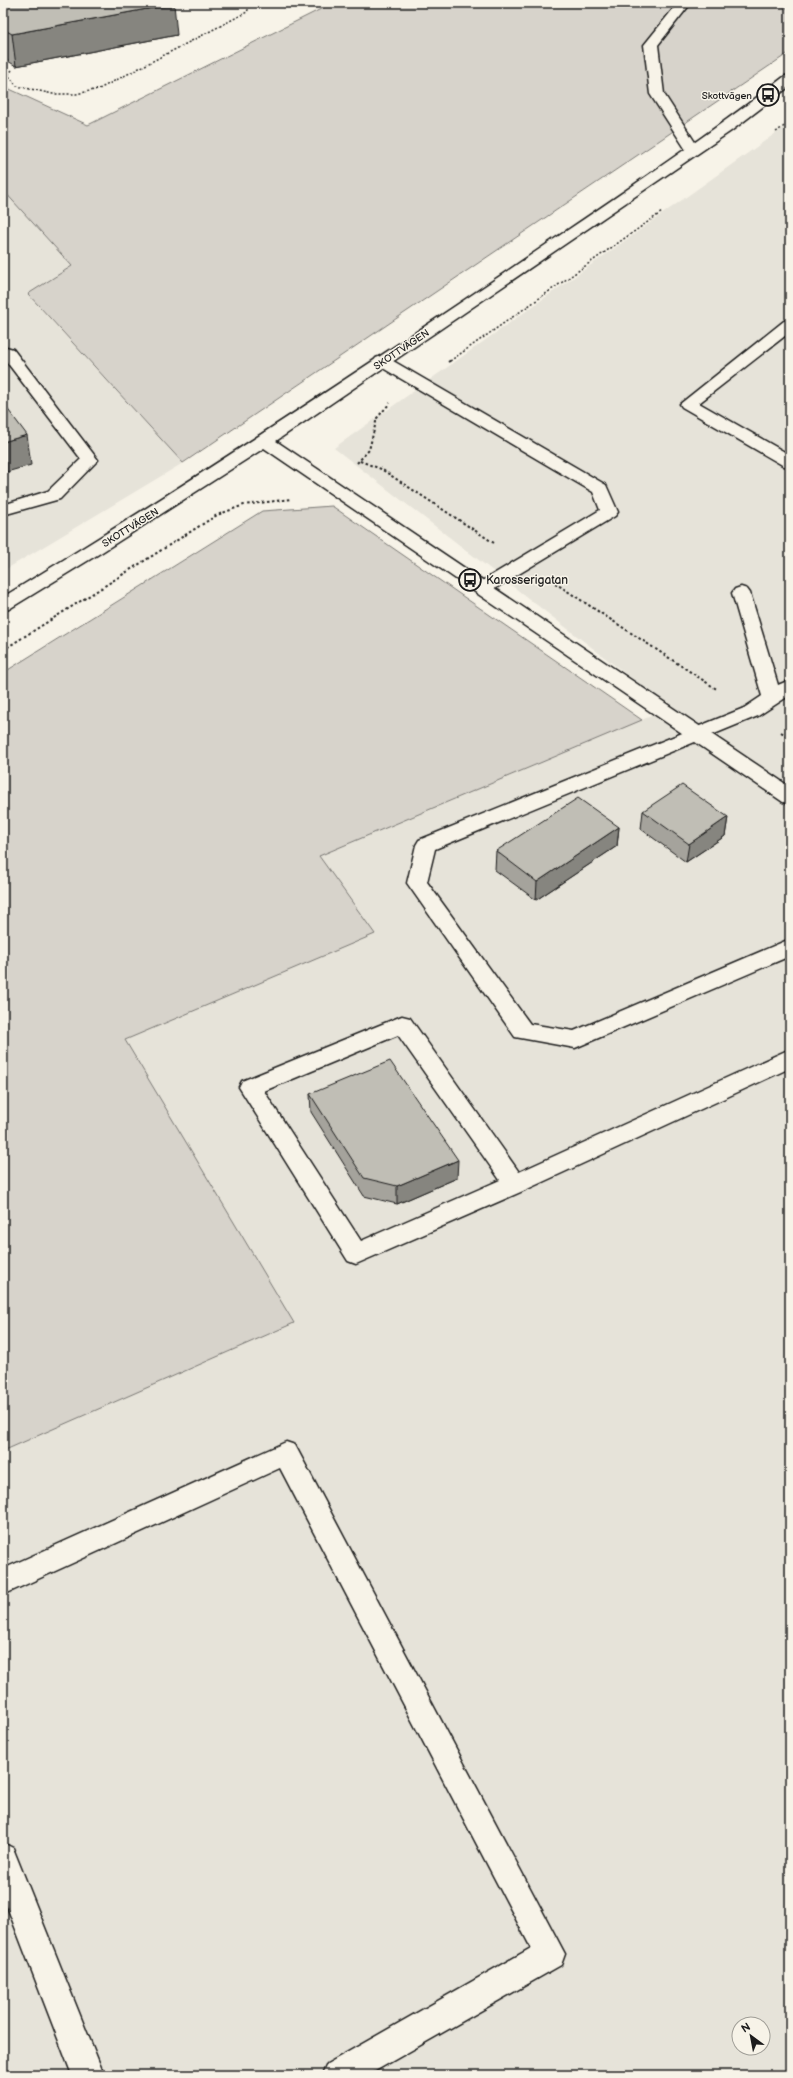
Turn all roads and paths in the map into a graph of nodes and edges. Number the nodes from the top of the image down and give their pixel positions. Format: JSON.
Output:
{"nodes":[{"id":1,"x":251,"y":3,"type":"edge"},
{"id":2,"x":686,"y":3,"type":"edge"},
{"id":3,"x":12,"y":70,"type":"edge"},
{"id":4,"x":790,"y":79,"type":"edge"},
{"id":5,"x":693,"y":150,"type":"junction"},
{"id":6,"x":790,"y":324,"type":"edge"},
{"id":7,"x":3,"y":351,"type":"edge"},
{"id":8,"x":382,"y":361,"type":"junction"},
{"id":9,"x":265,"y":441,"type":"junction"},
{"id":10,"x":360,"y":461,"type":"dead end"},
{"id":11,"x":790,"y":462,"type":"edge"},
{"id":12,"x":3,"y":510,"type":"edge"},
{"id":13,"x":525,"y":564,"type":"junction"},
{"id":14,"x":483,"y":588,"type":"junction"},
{"id":15,"x":741,"y":593,"type":"dead end"},
{"id":16,"x":3,"y":605,"type":"edge"},
{"id":17,"x":790,"y":686,"type":"edge"},
{"id":18,"x":772,"y":698,"type":"junction"},
{"id":19,"x":751,"y":712,"type":"junction"},
{"id":20,"x":698,"y":734,"type":"junction"},
{"id":21,"x":790,"y":738,"type":"edge"},
{"id":22,"x":790,"y":796,"type":"edge"},
{"id":23,"x":790,"y":948,"type":"edge"},
{"id":24,"x":790,"y":1058,"type":"edge"},
{"id":25,"x":515,"y":1184,"type":"junction"},
{"id":26,"x":3,"y":1582,"type":"edge"},
{"id":27,"x":3,"y":1858,"type":"edge"},
{"id":28,"x":88,"y":2075,"type":"edge"},
{"id":29,"x":338,"y":2075,"type":"edge"}],
"edges":[{"from":1,"to":3,"type":"path"},
{"from":2,"to":5,"type":"street"},
{"from":4,"to":5,"type":"street","name":"SKOTTVÄGEN"},
{"from":5,"to":8,"type":"street","name":"SKOTTVÄGEN"},
{"from":6,"to":11,"type":"street"},
{"from":7,"to":12,"type":"street"},
{"from":8,"to":9,"type":"street","name":"SKOTTVÄGEN"},
{"from":8,"to":13,"type":"street"},
{"from":9,"to":14,"type":"street"},
{"from":9,"to":16,"type":"street","name":"SKOTTVÄGEN"},
{"from":10,"to":13,"type":"path"},
{"from":13,"to":14,"type":"street"},
{"from":13,"to":19,"type":"path"},
{"from":14,"to":20,"type":"street"},
{"from":15,"to":18,"type":"street"},
{"from":17,"to":18,"type":"street"},
{"from":18,"to":19,"type":"street"},
{"from":19,"to":20,"type":"street"},
{"from":19,"to":21,"type":"path"},
{"from":20,"to":22,"type":"street"},
{"from":20,"to":23,"type":"street"},
{"from":24,"to":25,"type":"street"},
{"from":25,"to":25,"type":"street"},
{"from":26,"to":29,"type":"street"},
{"from":27,"to":28,"type":"street"}]}
